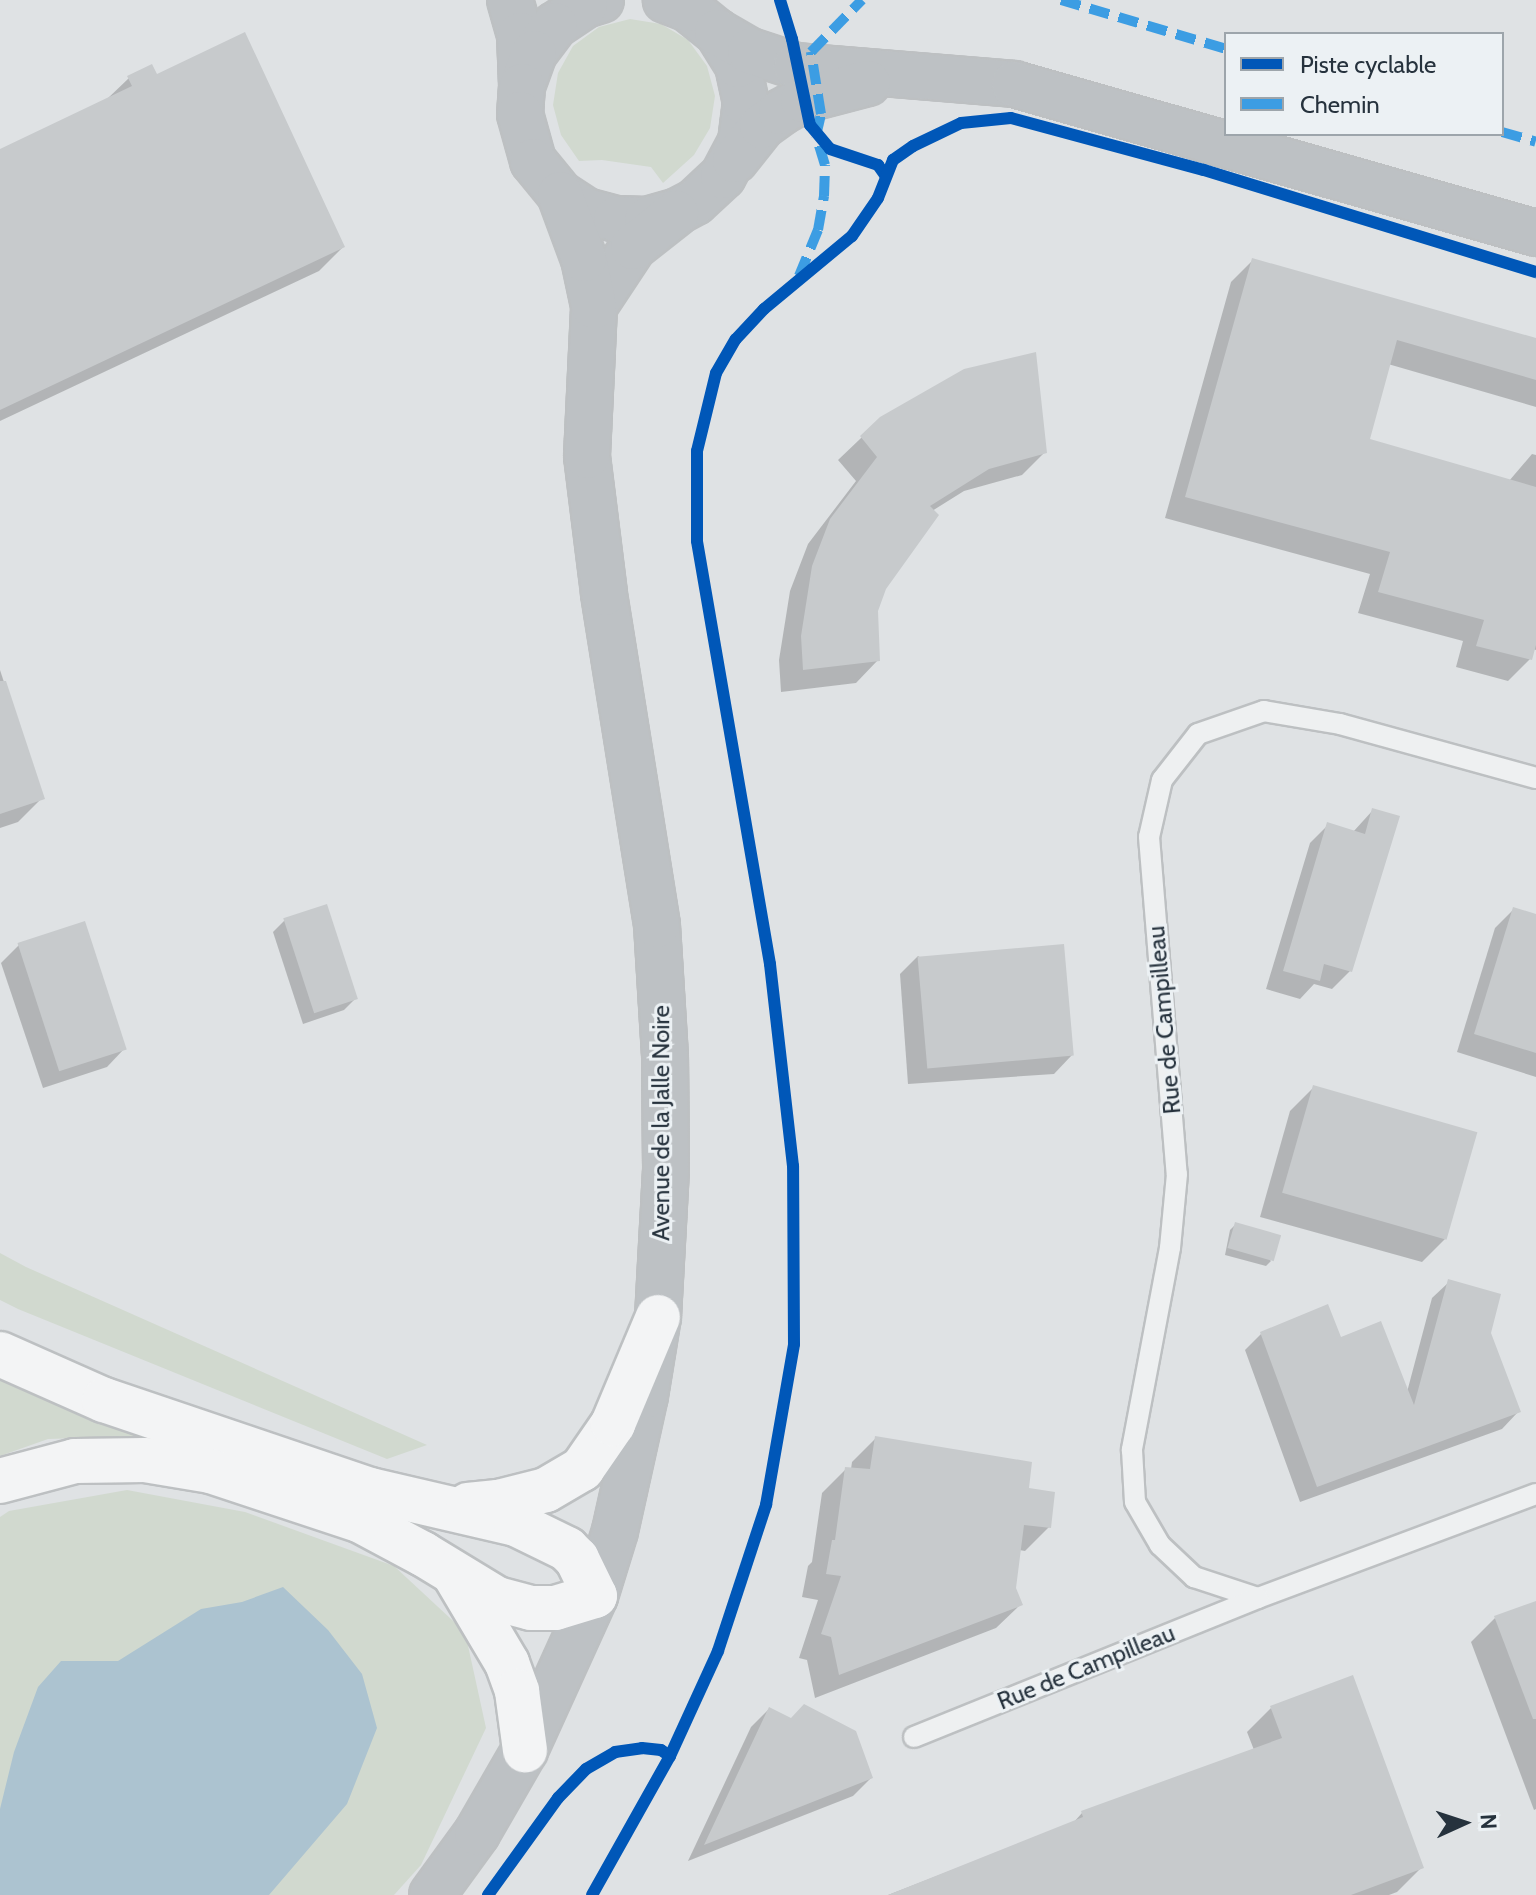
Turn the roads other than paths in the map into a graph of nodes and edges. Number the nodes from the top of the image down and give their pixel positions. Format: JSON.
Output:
{"nodes":[{"id":1,"x":510,"y":0,"type":"edge"},
{"id":2,"x":601,"y":0,"type":"edge"},
{"id":3,"x":666,"y":0,"type":"edge"},
{"id":4,"x":717,"y":32,"type":"junction"},
{"id":5,"x":901,"y":75,"type":"junction"},
{"id":6,"x":522,"y":86,"type":"junction"},
{"id":7,"x":723,"y":176,"type":"junction"},
{"id":8,"x":560,"y":194,"type":"junction"},
{"id":9,"x":678,"y":211,"type":"junction"},
{"id":10,"x":1536,"y":233,"type":"edge"},
{"id":11,"x":594,"y":306,"type":"junction"},
{"id":12,"x":1536,"y":778,"type":"edge"},
{"id":13,"x":658,"y":1317,"type":"junction"},
{"id":14,"x":0,"y":1354,"type":"edge"},
{"id":15,"x":0,"y":1481,"type":"edge"},
{"id":16,"x":1536,"y":1494,"type":"edge"},
{"id":17,"x":441,"y":1507,"type":"junction"},
{"id":18,"x":455,"y":1575,"type":"junction"},
{"id":19,"x":595,"y":1596,"type":"junction"},
{"id":20,"x":1258,"y":1598,"type":"junction"},
{"id":21,"x":914,"y":1737,"type":"dead end"},
{"id":22,"x":525,"y":1750,"type":"junction"},
{"id":23,"x":432,"y":1895,"type":"edge"}],
"edges":[{"from":1,"to":6,"type":"main road"},
{"from":2,"to":6,"type":"main road"},
{"from":3,"to":4,"type":"main road"},
{"from":4,"to":5,"type":"main road"},
{"from":4,"to":7,"type":"main road"},
{"from":5,"to":7,"type":"main road"},
{"from":5,"to":10,"type":"main road"},
{"from":6,"to":8,"type":"main road"},
{"from":7,"to":9,"type":"main road"},
{"from":8,"to":9,"type":"main road"},
{"from":8,"to":11,"type":"main road","name":"Avenue de la Jalle Noire"},
{"from":9,"to":11,"type":"main road"},
{"from":11,"to":13,"type":"main road","name":"Avenue de la Jalle Noire"},
{"from":12,"to":20,"type":"lane","name":"Rue de Campilleau"},
{"from":13,"to":17,"type":"highway"},
{"from":13,"to":19,"type":"main road","name":"Avenue de la Jalle Noire"},
{"from":14,"to":17,"type":"highway"},
{"from":15,"to":18,"type":"highway"},
{"from":16,"to":20,"type":"lane","name":"Rue de Campilleau"},
{"from":17,"to":19,"type":"highway"},
{"from":18,"to":19,"type":"highway"},
{"from":18,"to":22,"type":"highway"},
{"from":19,"to":22,"type":"main road","name":"Avenue de la Jalle Noire"},
{"from":20,"to":21,"type":"lane","name":"Rue de Campilleau"},
{"from":22,"to":23,"type":"main road","name":"Avenue de la Jalle Noire"}]}
